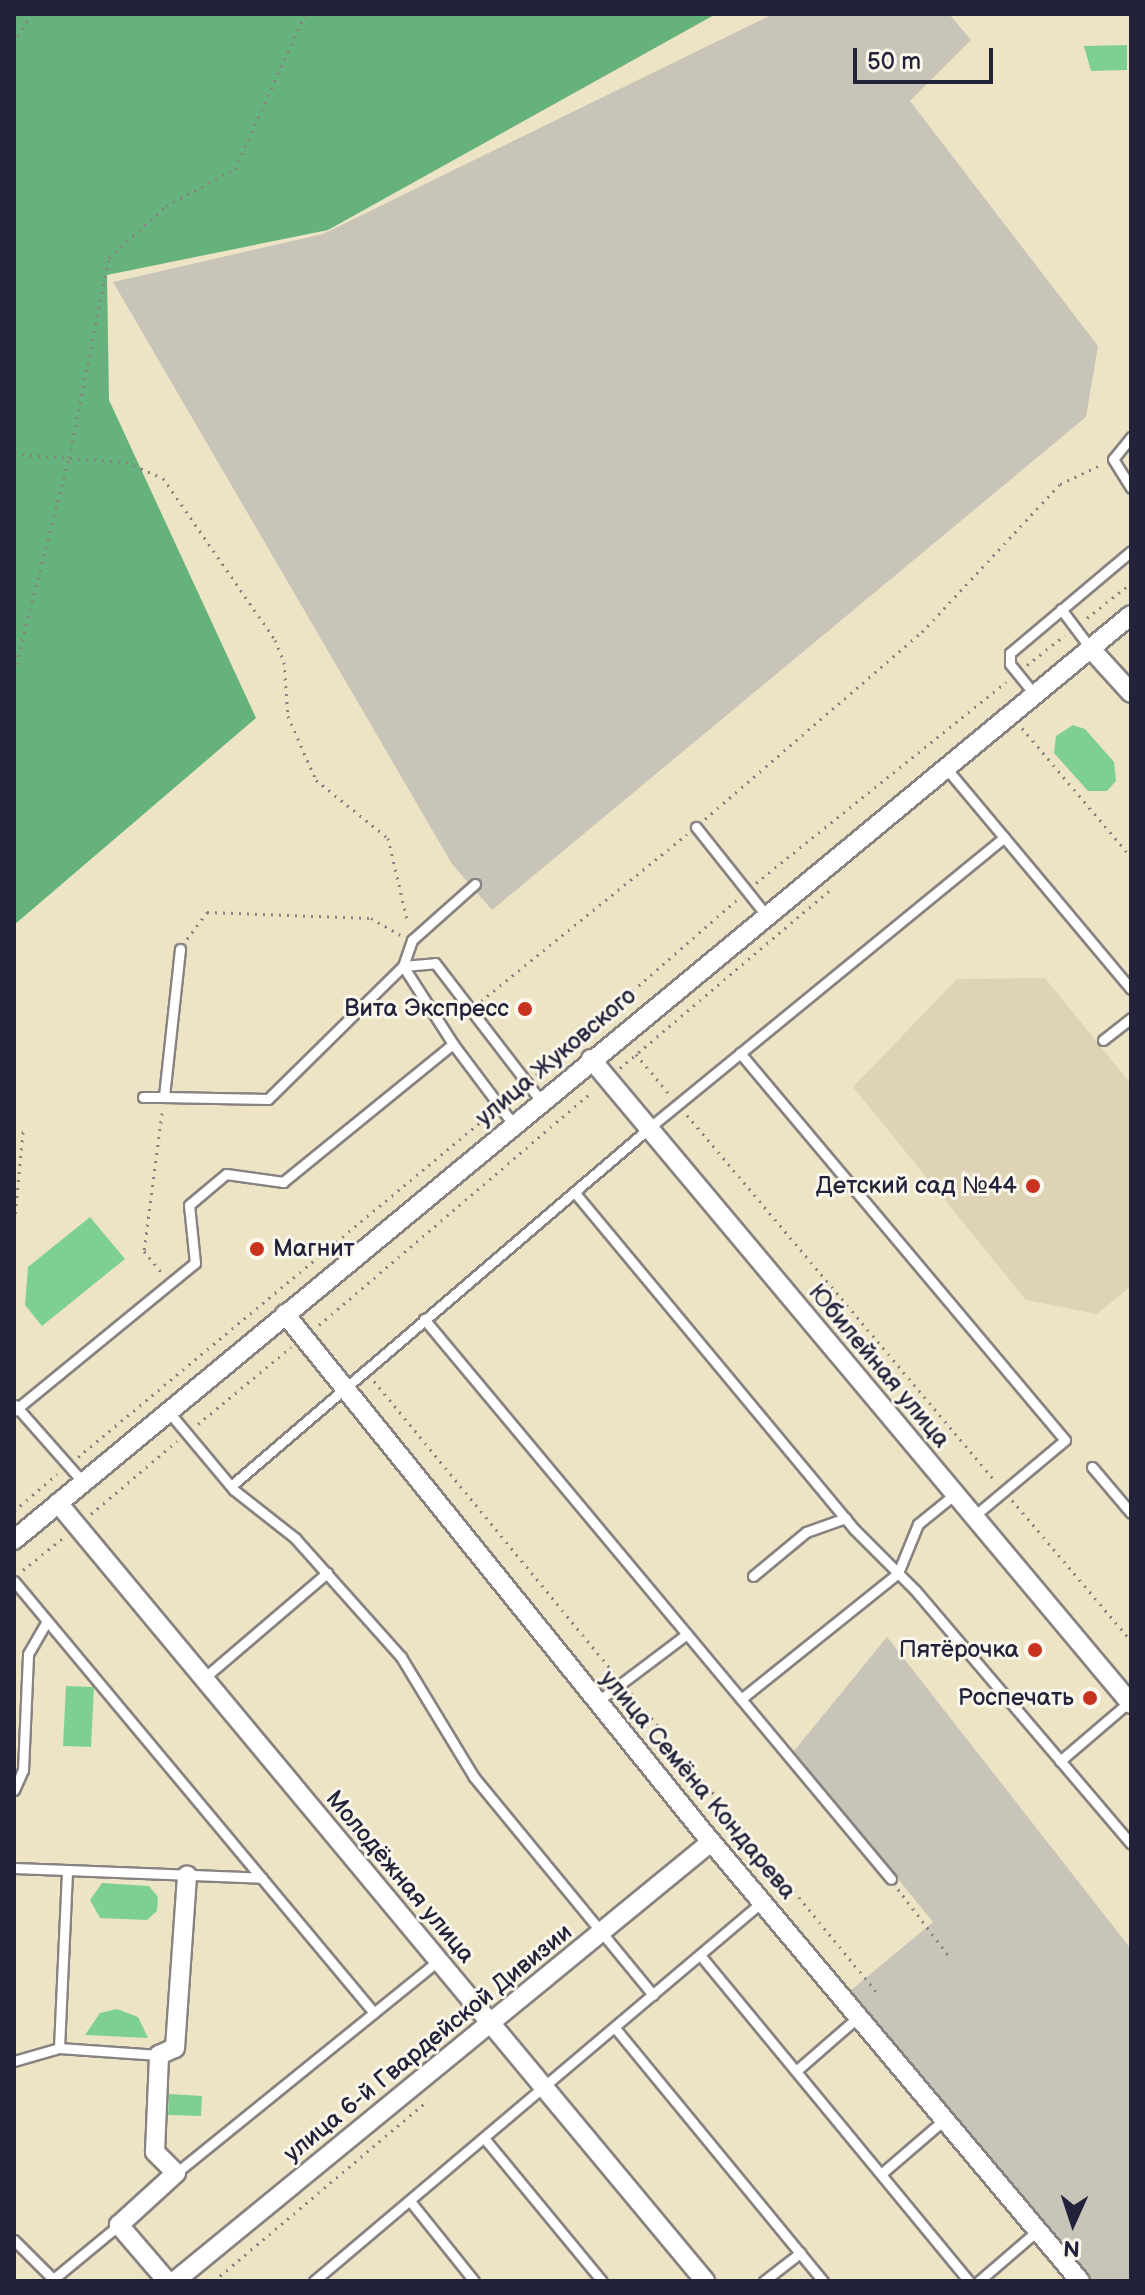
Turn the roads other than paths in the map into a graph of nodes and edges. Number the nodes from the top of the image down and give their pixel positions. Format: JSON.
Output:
{"nodes":[{"id":1,"x":1131,"y":437,"type":"edge"},
{"id":2,"x":1131,"y":488,"type":"edge"},
{"id":3,"x":1131,"y":551,"type":"edge"},
{"id":4,"x":1061,"y":609,"type":"junction"},
{"id":5,"x":1131,"y":615,"type":"edge"},
{"id":6,"x":1091,"y":649,"type":"junction"},
{"id":7,"x":1131,"y":693,"type":"edge"},
{"id":8,"x":1035,"y":695,"type":"junction"},
{"id":9,"x":946,"y":768,"type":"junction"},
{"id":10,"x":696,"y":827,"type":"road end"},
{"id":11,"x":1004,"y":837,"type":"junction"},
{"id":12,"x":475,"y":884,"type":"dead end"},
{"id":13,"x":766,"y":915,"type":"junction"},
{"id":14,"x":180,"y":949,"type":"road end"},
{"id":15,"x":403,"y":966,"type":"junction"},
{"id":16,"x":1131,"y":989,"type":"edge"},
{"id":17,"x":1131,"y":1018,"type":"edge"},
{"id":18,"x":1103,"y":1040,"type":"dead end"},
{"id":19,"x":453,"y":1044,"type":"junction"},
{"id":20,"x":740,"y":1053,"type":"junction"},
{"id":21,"x":591,"y":1059,"type":"junction"},
{"id":22,"x":143,"y":1097,"type":"dead end"},
{"id":23,"x":164,"y":1097,"type":"junction"},
{"id":24,"x":541,"y":1101,"type":"junction"},
{"id":25,"x":513,"y":1124,"type":"junction"},
{"id":26,"x":649,"y":1128,"type":"junction"},
{"id":27,"x":575,"y":1193,"type":"junction"},
{"id":28,"x":285,"y":1314,"type":"junction"},
{"id":29,"x":424,"y":1319,"type":"junction"},
{"id":30,"x":344,"y":1386,"type":"junction"},
{"id":31,"x":16,"y":1407,"type":"edge"},
{"id":32,"x":168,"y":1411,"type":"junction"},
{"id":33,"x":1092,"y":1467,"type":"dead end"},
{"id":34,"x":83,"y":1482,"type":"junction"},
{"id":35,"x":231,"y":1486,"type":"junction"},
{"id":36,"x":955,"y":1494,"type":"junction"},
{"id":37,"x":58,"y":1503,"type":"junction"},
{"id":38,"x":1131,"y":1513,"type":"edge"},
{"id":39,"x":974,"y":1516,"type":"junction"},
{"id":40,"x":846,"y":1518,"type":"junction"},
{"id":41,"x":14,"y":1540,"type":"edge"},
{"id":42,"x":327,"y":1573,"type":"junction"},
{"id":43,"x":898,"y":1573,"type":"junction"},
{"id":44,"x":753,"y":1576,"type":"dead end"},
{"id":45,"x":14,"y":1579,"type":"edge"},
{"id":46,"x":47,"y":1621,"type":"junction"},
{"id":47,"x":687,"y":1634,"type":"junction"},
{"id":48,"x":204,"y":1678,"type":"junction"},
{"id":49,"x":741,"y":1699,"type":"junction"},
{"id":50,"x":598,"y":1701,"type":"junction"},
{"id":51,"x":1130,"y":1703,"type":"edge"},
{"id":52,"x":1060,"y":1761,"type":"junction"},
{"id":53,"x":14,"y":1790,"type":"edge"},
{"id":54,"x":711,"y":1842,"type":"junction"},
{"id":55,"x":1131,"y":1844,"type":"edge"},
{"id":56,"x":14,"y":1868,"type":"edge"},
{"id":57,"x":67,"y":1870,"type":"junction"},
{"id":58,"x":187,"y":1875,"type":"junction"},
{"id":59,"x":262,"y":1878,"type":"junction"},
{"id":60,"x":891,"y":1879,"type":"road end"},
{"id":61,"x":763,"y":1901,"type":"junction"},
{"id":62,"x":603,"y":1930,"type":"junction"},
{"id":63,"x":700,"y":1955,"type":"junction"},
{"id":64,"x":438,"y":1961,"type":"junction"},
{"id":65,"x":653,"y":1995,"type":"junction"},
{"id":66,"x":374,"y":2013,"type":"junction"},
{"id":67,"x":859,"y":2016,"type":"junction"},
{"id":68,"x":490,"y":2022,"type":"junction"},
{"id":69,"x":615,"y":2028,"type":"junction"},
{"id":70,"x":59,"y":2048,"type":"junction"},
{"id":71,"x":159,"y":2055,"type":"junction"},
{"id":72,"x":14,"y":2061,"type":"edge"},
{"id":73,"x":796,"y":2071,"type":"junction"},
{"id":74,"x":544,"y":2088,"type":"junction"},
{"id":75,"x":945,"y":2119,"type":"junction"},
{"id":76,"x":484,"y":2138,"type":"junction"},
{"id":77,"x":176,"y":2173,"type":"junction"},
{"id":78,"x":881,"y":2174,"type":"junction"},
{"id":79,"x":410,"y":2201,"type":"junction"},
{"id":80,"x":119,"y":2225,"type":"junction"},
{"id":81,"x":1038,"y":2230,"type":"junction"},
{"id":82,"x":14,"y":2240,"type":"edge"},
{"id":83,"x":800,"y":2253,"type":"junction"},
{"id":84,"x":325,"y":2271,"type":"junction"},
{"id":85,"x":53,"y":2280,"type":"edge"},
{"id":86,"x":167,"y":2281,"type":"edge"},
{"id":87,"x":175,"y":2281,"type":"edge"},
{"id":88,"x":314,"y":2281,"type":"edge"},
{"id":89,"x":333,"y":2281,"type":"edge"},
{"id":90,"x":474,"y":2281,"type":"edge"},
{"id":91,"x":602,"y":2281,"type":"edge"},
{"id":92,"x":705,"y":2281,"type":"edge"},
{"id":93,"x":764,"y":2281,"type":"edge"},
{"id":94,"x":823,"y":2281,"type":"edge"},
{"id":95,"x":969,"y":2281,"type":"edge"},
{"id":96,"x":979,"y":2281,"type":"edge"},
{"id":97,"x":1080,"y":2281,"type":"edge"}],
"edges":[{"from":1,"to":2,"type":"lane"},
{"from":3,"to":4,"type":"lane"},
{"from":4,"to":6,"type":"lane"},
{"from":4,"to":8,"type":"lane"},
{"from":5,"to":6,"type":"street","name":"улица Жуковского"},
{"from":6,"to":7,"type":"street"},
{"from":6,"to":8,"type":"street","name":"улица Жуковского"},
{"from":8,"to":9,"type":"street","name":"улица Жуковского"},
{"from":9,"to":11,"type":"lane"},
{"from":9,"to":13,"type":"street","name":"улица Жуковского"},
{"from":10,"to":13,"type":"lane"},
{"from":11,"to":16,"type":"lane"},
{"from":11,"to":20,"type":"lane"},
{"from":12,"to":15,"type":"lane"},
{"from":13,"to":21,"type":"street","name":"улица Жуковского"},
{"from":14,"to":23,"type":"lane"},
{"from":15,"to":19,"type":"lane"},
{"from":15,"to":23,"type":"lane"},
{"from":15,"to":24,"type":"lane"},
{"from":17,"to":18,"type":"lane"},
{"from":19,"to":25,"type":"lane"},
{"from":19,"to":31,"type":"lane"},
{"from":20,"to":26,"type":"lane"},
{"from":20,"to":39,"type":"lane"},
{"from":21,"to":24,"type":"street","name":"улица Жуковского"},
{"from":21,"to":26,"type":"street","name":"Юбилейная улица"},
{"from":22,"to":23,"type":"lane"},
{"from":24,"to":25,"type":"street","name":"улица Жуковского"},
{"from":25,"to":28,"type":"street","name":"улица Жуковского"},
{"from":26,"to":27,"type":"lane"},
{"from":26,"to":36,"type":"street","name":"Юбилейная улица"},
{"from":27,"to":29,"type":"lane"},
{"from":27,"to":40,"type":"lane"},
{"from":28,"to":30,"type":"street","name":"улица Семёна Кондарева"},
{"from":28,"to":32,"type":"street","name":"улица Жуковского"},
{"from":29,"to":30,"type":"lane"},
{"from":29,"to":47,"type":"lane"},
{"from":30,"to":35,"type":"lane"},
{"from":30,"to":50,"type":"street","name":"улица Семёна Кондарева"},
{"from":31,"to":34,"type":"lane"},
{"from":32,"to":34,"type":"street","name":"улица Жуковского"},
{"from":32,"to":35,"type":"lane"},
{"from":33,"to":38,"type":"lane"},
{"from":34,"to":37,"type":"street","name":"улица Жуковского"},
{"from":35,"to":42,"type":"lane"},
{"from":36,"to":39,"type":"street","name":"Юбилейная улица"},
{"from":36,"to":43,"type":"lane"},
{"from":37,"to":41,"type":"street","name":"улица Жуковского"},
{"from":37,"to":48,"type":"street","name":"Молодёжная улица"},
{"from":39,"to":51,"type":"street","name":"Юбилейная улица"},
{"from":40,"to":43,"type":"lane"},
{"from":40,"to":44,"type":"lane"},
{"from":42,"to":48,"type":"lane"},
{"from":42,"to":62,"type":"lane"},
{"from":43,"to":49,"type":"lane"},
{"from":43,"to":52,"type":"lane"},
{"from":45,"to":46,"type":"lane"},
{"from":46,"to":53,"type":"lane"},
{"from":46,"to":59,"type":"lane"},
{"from":47,"to":49,"type":"lane"},
{"from":47,"to":50,"type":"lane"},
{"from":48,"to":64,"type":"street","name":"Молодёжная улица"},
{"from":49,"to":60,"type":"lane"},
{"from":50,"to":54,"type":"street","name":"улица Семёна Кондарева"},
{"from":51,"to":52,"type":"lane"},
{"from":52,"to":55,"type":"lane"},
{"from":54,"to":61,"type":"street","name":"улица Семёна Кондарева"},
{"from":54,"to":62,"type":"street","name":"улица 6-й Гвардейской Дивизии"},
{"from":56,"to":57,"type":"lane"},
{"from":57,"to":58,"type":"lane"},
{"from":57,"to":70,"type":"lane"},
{"from":58,"to":59,"type":"lane"},
{"from":58,"to":71,"type":"street"},
{"from":59,"to":66,"type":"lane"},
{"from":61,"to":63,"type":"lane"},
{"from":61,"to":67,"type":"street","name":"улица Семёна Кондарева"},
{"from":62,"to":65,"type":"lane"},
{"from":62,"to":68,"type":"street","name":"улица 6-й Гвардейской Дивизии"},
{"from":63,"to":65,"type":"lane"},
{"from":63,"to":73,"type":"lane"},
{"from":64,"to":66,"type":"lane"},
{"from":64,"to":68,"type":"street","name":"Молодёжная улица"},
{"from":65,"to":69,"type":"lane"},
{"from":66,"to":77,"type":"lane"},
{"from":67,"to":73,"type":"lane"},
{"from":67,"to":75,"type":"street","name":"улица Семёна Кондарева"},
{"from":68,"to":74,"type":"street","name":"Молодёжная улица"},
{"from":68,"to":87,"type":"street","name":"улица 6-й Гвардейской Дивизии"},
{"from":69,"to":74,"type":"lane"},
{"from":69,"to":83,"type":"lane"},
{"from":70,"to":71,"type":"lane"},
{"from":70,"to":72,"type":"lane"},
{"from":71,"to":77,"type":"street"},
{"from":73,"to":78,"type":"lane"},
{"from":74,"to":76,"type":"lane"},
{"from":74,"to":92,"type":"street","name":"Молодёжная улица"},
{"from":75,"to":78,"type":"lane"},
{"from":75,"to":81,"type":"street","name":"улица Семёна Кондарева"},
{"from":76,"to":79,"type":"lane"},
{"from":76,"to":91,"type":"lane"},
{"from":77,"to":80,"type":"street"},
{"from":78,"to":95,"type":"lane"},
{"from":79,"to":84,"type":"lane"},
{"from":79,"to":90,"type":"lane"},
{"from":80,"to":85,"type":"lane"},
{"from":80,"to":86,"type":"street"},
{"from":81,"to":96,"type":"lane"},
{"from":81,"to":97,"type":"street","name":"улица Семёна Кондарева"},
{"from":82,"to":85,"type":"lane"},
{"from":83,"to":93,"type":"lane"},
{"from":83,"to":94,"type":"lane"},
{"from":84,"to":88,"type":"lane"},
{"from":84,"to":89,"type":"lane"}]}
